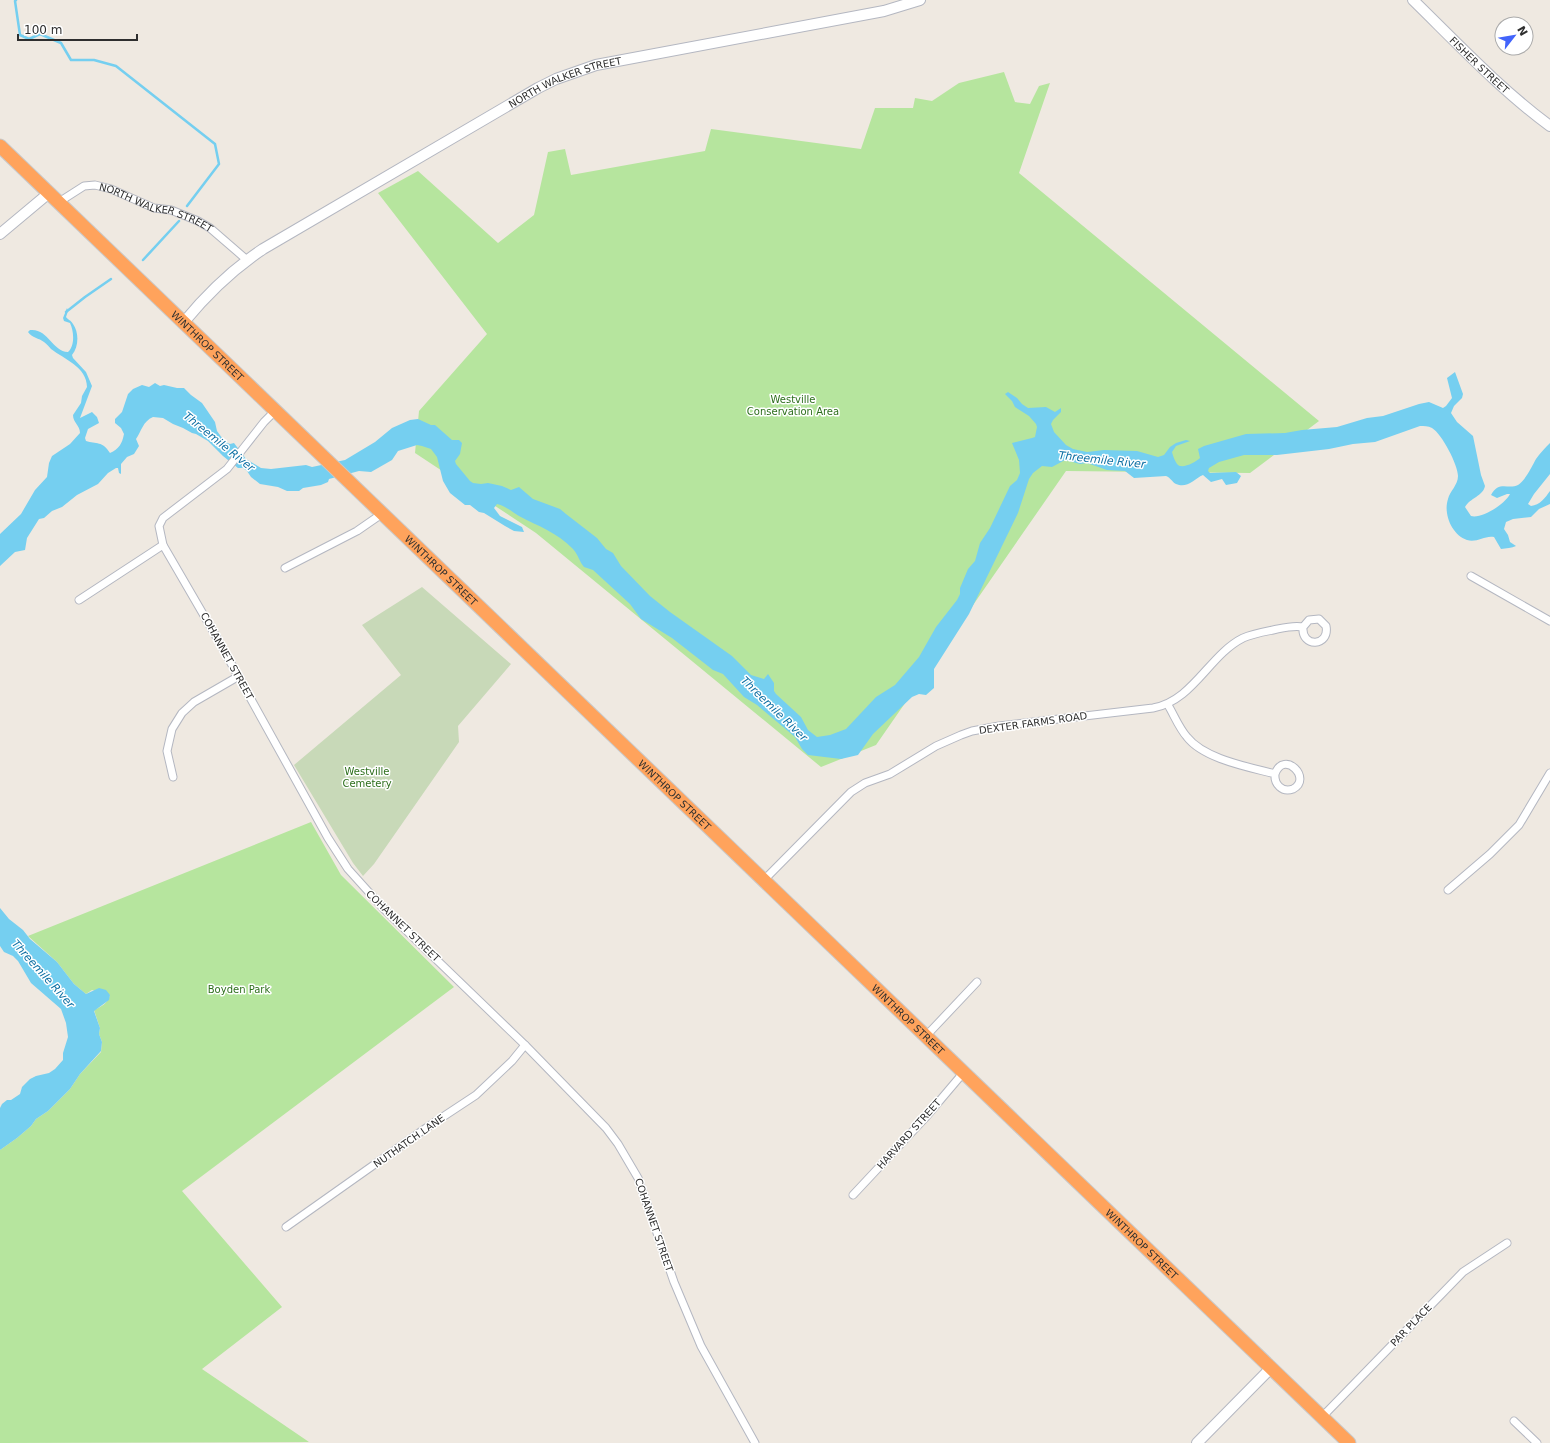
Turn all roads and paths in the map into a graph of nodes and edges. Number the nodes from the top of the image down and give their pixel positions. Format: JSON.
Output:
{"nodes":[{"id":1,"x":920,"y":0,"type":"edge"},
{"id":2,"x":1413,"y":0,"type":"edge"},
{"id":3,"x":1550,"y":126,"type":"edge"},
{"id":4,"x":0,"y":146,"type":"edge"},
{"id":5,"x":54,"y":198,"type":"junction"},
{"id":6,"x":0,"y":234,"type":"edge"},
{"id":7,"x":247,"y":260,"type":"junction"},
{"id":8,"x":184,"y":322,"type":"junction"},
{"id":9,"x":276,"y":410,"type":"junction"},
{"id":10,"x":383,"y":514,"type":"junction"},
{"id":11,"x":163,"y":545,"type":"junction"},
{"id":12,"x":285,"y":568,"type":"dead end"},
{"id":13,"x":1471,"y":576,"type":"dead end"},
{"id":14,"x":79,"y":600,"type":"dead end"},
{"id":15,"x":1550,"y":621,"type":"edge"},
{"id":16,"x":1303,"y":627,"type":"dead end"},
{"id":17,"x":239,"y":676,"type":"junction"},
{"id":18,"x":1168,"y":704,"type":"junction"},
{"id":19,"x":1550,"y":773,"type":"edge"},
{"id":20,"x":1275,"y":774,"type":"dead end"},
{"id":21,"x":172,"y":777,"type":"dead end"},
{"id":22,"x":764,"y":880,"type":"junction"},
{"id":23,"x":1448,"y":890,"type":"dead end"},
{"id":24,"x":977,"y":982,"type":"dead end"},
{"id":25,"x":926,"y":1036,"type":"junction"},
{"id":26,"x":524,"y":1045,"type":"junction"},
{"id":27,"x":964,"y":1072,"type":"junction"},
{"id":28,"x":853,"y":1195,"type":"dead end"},
{"id":29,"x":286,"y":1227,"type":"dead end"},
{"id":30,"x":1508,"y":1243,"type":"dead end"},
{"id":31,"x":1271,"y":1368,"type":"junction"},
{"id":32,"x":1322,"y":1417,"type":"junction"},
{"id":33,"x":1514,"y":1421,"type":"dead end"},
{"id":34,"x":755,"y":1443,"type":"edge"},
{"id":35,"x":1197,"y":1443,"type":"edge"},
{"id":36,"x":1349,"y":1443,"type":"edge"},
{"id":37,"x":1537,"y":1443,"type":"edge"}],
"edges":[{"from":1,"to":7,"type":"main road","name":"NORTH WALKER STREET"},
{"from":2,"to":3,"type":"main road","name":"FISHER STREET"},
{"from":4,"to":5,"type":"highway","name":"WINTHROP STREET"},
{"from":5,"to":6,"type":"main road"},
{"from":5,"to":7,"type":"street","name":"NORTH WALKER STREET"},
{"from":5,"to":8,"type":"highway","name":"WINTHROP STREET"},
{"from":7,"to":8,"type":"main road","name":"NORTH WALKER STREET"},
{"from":8,"to":9,"type":"highway","name":"WINTHROP STREET"},
{"from":9,"to":10,"type":"highway","name":"WINTHROP STREET"},
{"from":9,"to":11,"type":"street","name":"COHANNET STREET"},
{"from":10,"to":12,"type":"street"},
{"from":10,"to":22,"type":"highway","name":"WINTHROP STREET"},
{"from":11,"to":14,"type":"street"},
{"from":11,"to":17,"type":"street","name":"COHANNET STREET"},
{"from":13,"to":15,"type":"street"},
{"from":16,"to":18,"type":"street","name":"DEXTER FARMS ROAD"},
{"from":17,"to":21,"type":"street"},
{"from":17,"to":26,"type":"street","name":"COHANNET STREET"},
{"from":18,"to":20,"type":"street"},
{"from":18,"to":22,"type":"street","name":"DEXTER FARMS ROAD"},
{"from":19,"to":23,"type":"street"},
{"from":22,"to":25,"type":"highway","name":"WINTHROP STREET"},
{"from":24,"to":25,"type":"street"},
{"from":25,"to":27,"type":"highway","name":"WINTHROP STREET"},
{"from":26,"to":29,"type":"street","name":"NUTHATCH LANE"},
{"from":26,"to":34,"type":"street","name":"COHANNET STREET"},
{"from":27,"to":28,"type":"street","name":"HARVARD STREET"},
{"from":27,"to":31,"type":"highway","name":"WINTHROP STREET"},
{"from":30,"to":32,"type":"street","name":"PAR PLACE"},
{"from":31,"to":32,"type":"highway","name":"WINTHROP STREET"},
{"from":31,"to":35,"type":"main road"},
{"from":32,"to":36,"type":"highway","name":"WINTHROP STREET"},
{"from":33,"to":37,"type":"street"}]}
